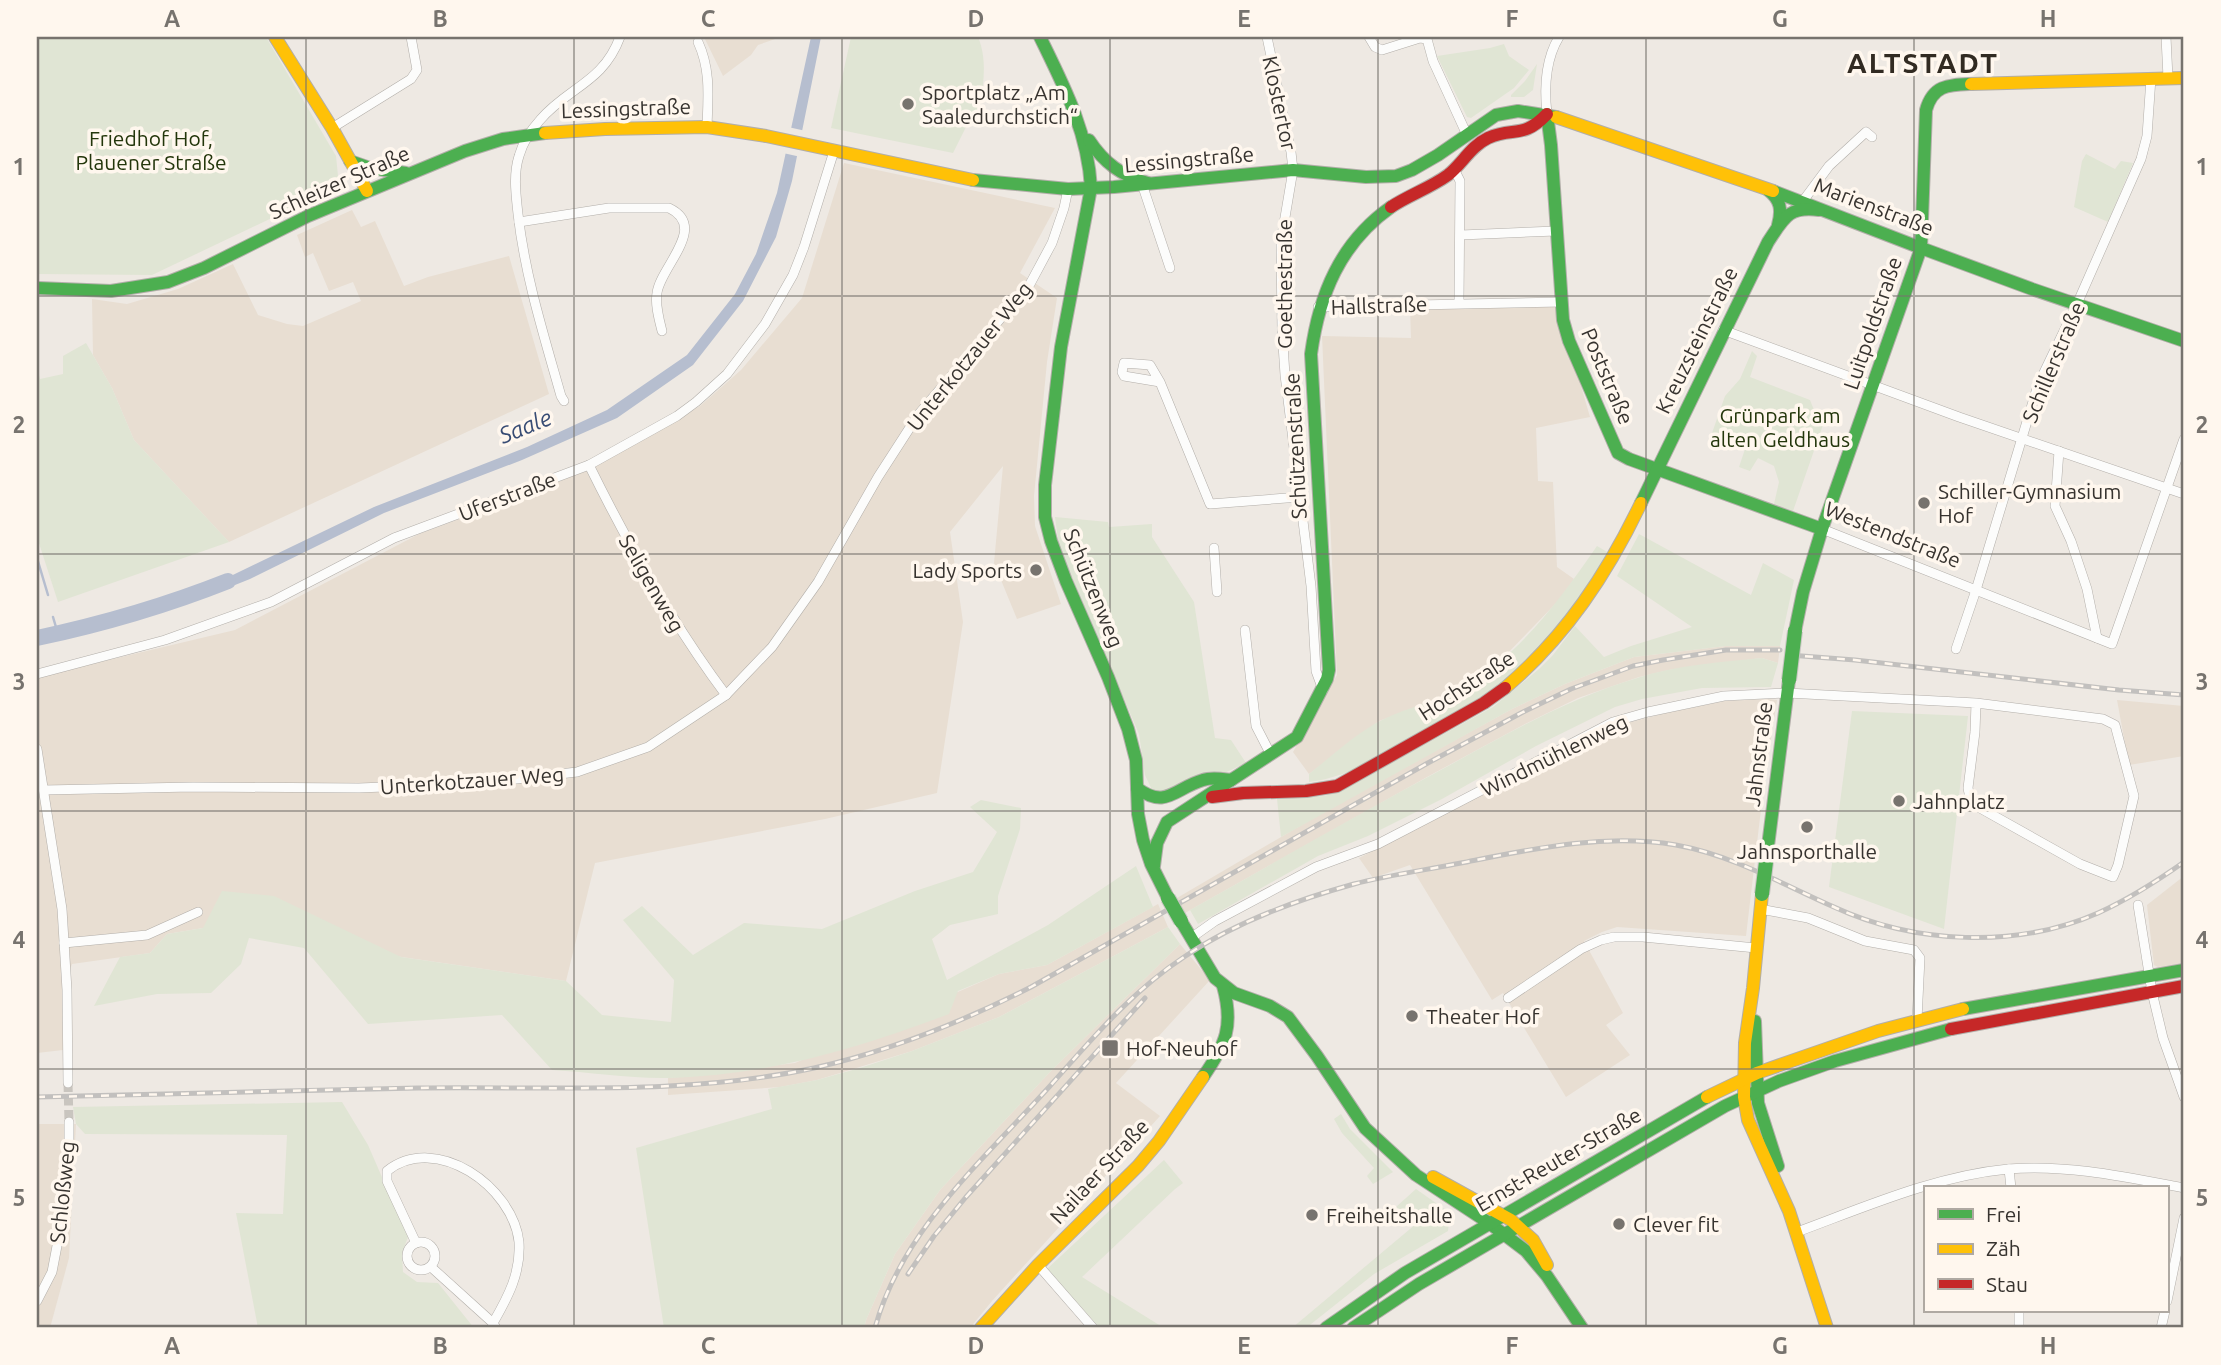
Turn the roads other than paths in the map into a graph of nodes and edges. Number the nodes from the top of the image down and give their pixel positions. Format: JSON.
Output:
{"nodes":[{"id":1,"x":275,"y":37,"type":"edge"},
{"id":2,"x":411,"y":37,"type":"edge"},
{"id":3,"x":620,"y":37,"type":"edge"},
{"id":4,"x":1040,"y":37,"type":"edge"},
{"id":5,"x":1267,"y":37,"type":"edge"},
{"id":6,"x":1369,"y":37,"type":"edge"},
{"id":7,"x":1559,"y":37,"type":"edge"},
{"id":8,"x":2166,"y":37,"type":"edge"},
{"id":9,"x":1426,"y":38,"type":"edge"},
{"id":10,"x":698,"y":42,"type":"dead end"},
{"id":11,"x":2151,"y":78,"type":"junction"},
{"id":12,"x":2168,"y":78,"type":"junction"},
{"id":13,"x":2184,"y":78,"type":"edge"},
{"id":14,"x":1547,"y":114,"type":"junction"},
{"id":15,"x":1080,"y":122,"type":"junction"},
{"id":16,"x":707,"y":127,"type":"junction"},
{"id":17,"x":332,"y":128,"type":"junction"},
{"id":18,"x":528,"y":134,"type":"junction"},
{"id":19,"x":1467,"y":135,"type":"junction"},
{"id":20,"x":1872,"y":137,"type":"dead end"},
{"id":21,"x":827,"y":149,"type":"junction"},
{"id":22,"x":350,"y":161,"type":"junction"},
{"id":23,"x":1454,"y":169,"type":"junction"},
{"id":24,"x":1293,"y":170,"type":"junction"},
{"id":25,"x":409,"y":173,"type":"junction"},
{"id":26,"x":1147,"y":184,"type":"junction"},
{"id":27,"x":1091,"y":188,"type":"junction"},
{"id":28,"x":1068,"y":189,"type":"junction"},
{"id":29,"x":1767,"y":190,"type":"junction"},
{"id":30,"x":367,"y":191,"type":"junction"},
{"id":31,"x":1779,"y":200,"type":"junction"},
{"id":32,"x":1802,"y":205,"type":"junction"},
{"id":33,"x":519,"y":222,"type":"junction"},
{"id":34,"x":1556,"y":231,"type":"junction"},
{"id":35,"x":1776,"y":232,"type":"junction"},
{"id":36,"x":1461,"y":235,"type":"junction"},
{"id":37,"x":1921,"y":248,"type":"junction"},
{"id":38,"x":1170,"y":268,"type":"dead end"},
{"id":39,"x":37,"y":288,"type":"edge"},
{"id":40,"x":1460,"y":302,"type":"junction"},
{"id":41,"x":1562,"y":302,"type":"junction"},
{"id":42,"x":2077,"y":304,"type":"junction"},
{"id":43,"x":1318,"y":307,"type":"junction"},
{"id":44,"x":1723,"y":330,"type":"junction"},
{"id":45,"x":662,"y":331,"type":"dead end"},
{"id":46,"x":2184,"y":341,"type":"edge"},
{"id":47,"x":1160,"y":382,"type":"dead end"},
{"id":48,"x":1872,"y":386,"type":"junction"},
{"id":49,"x":564,"y":401,"type":"dead end"},
{"id":50,"x":2022,"y":438,"type":"junction"},
{"id":51,"x":2184,"y":439,"type":"edge"},
{"id":52,"x":2059,"y":451,"type":"junction"},
{"id":53,"x":589,"y":465,"type":"junction"},
{"id":54,"x":1657,"y":469,"type":"junction"},
{"id":55,"x":2166,"y":488,"type":"junction"},
{"id":56,"x":2184,"y":494,"type":"edge"},
{"id":57,"x":1300,"y":497,"type":"junction"},
{"id":58,"x":1822,"y":528,"type":"junction"},
{"id":59,"x":1214,"y":548,"type":"dead end"},
{"id":60,"x":1976,"y":590,"type":"junction"},
{"id":61,"x":1217,"y":592,"type":"dead end"},
{"id":62,"x":1245,"y":630,"type":"dead end"},
{"id":63,"x":2097,"y":638,"type":"junction"},
{"id":64,"x":1956,"y":649,"type":"dead end"},
{"id":65,"x":37,"y":674,"type":"edge"},
{"id":66,"x":1788,"y":687,"type":"junction"},
{"id":67,"x":1323,"y":690,"type":"junction"},
{"id":68,"x":726,"y":695,"type":"junction"},
{"id":69,"x":1976,"y":703,"type":"junction"},
{"id":70,"x":37,"y":749,"type":"edge"},
{"id":71,"x":1271,"y":755,"type":"junction"},
{"id":72,"x":1231,"y":780,"type":"junction"},
{"id":73,"x":1137,"y":788,"type":"junction"},
{"id":74,"x":44,"y":790,"type":"junction"},
{"id":75,"x":1201,"y":799,"type":"junction"},
{"id":76,"x":1155,"y":873,"type":"junction"},
{"id":77,"x":1761,"y":901,"type":"junction"},
{"id":78,"x":2138,"y":905,"type":"dead end"},
{"id":79,"x":198,"y":912,"type":"dead end"},
{"id":80,"x":1191,"y":938,"type":"junction"},
{"id":81,"x":64,"y":943,"type":"junction"},
{"id":82,"x":1756,"y":948,"type":"junction"},
{"id":83,"x":2184,"y":970,"type":"edge"},
{"id":84,"x":2148,"y":976,"type":"junction"},
{"id":85,"x":1223,"y":986,"type":"junction"},
{"id":86,"x":2184,"y":986,"type":"edge"},
{"id":87,"x":2152,"y":992,"type":"junction"},
{"id":88,"x":1508,"y":998,"type":"dead end"},
{"id":89,"x":1917,"y":1020,"type":"junction"},
{"id":90,"x":1750,"y":1075,"type":"junction"},
{"id":91,"x":68,"y":1083,"type":"tunnel mouth"},
{"id":92,"x":1750,"y":1094,"type":"junction"},
{"id":93,"x":2184,"y":1097,"type":"edge"},
{"id":94,"x":69,"y":1122,"type":"tunnel mouth"},
{"id":95,"x":1397,"y":1158,"type":"junction"},
{"id":96,"x":2009,"y":1169,"type":"junction"},
{"id":97,"x":1927,"y":1186,"type":"edge"},
{"id":98,"x":2011,"y":1186,"type":"edge"},
{"id":99,"x":1924,"y":1187,"type":"edge"},
{"id":100,"x":2184,"y":1188,"type":"edge"},
{"id":101,"x":1504,"y":1214,"type":"junction"},
{"id":102,"x":2184,"y":1218,"type":"edge"},
{"id":103,"x":1489,"y":1223,"type":"junction"},
{"id":104,"x":1518,"y":1225,"type":"junction"},
{"id":105,"x":1797,"y":1232,"type":"junction"},
{"id":106,"x":1503,"y":1234,"type":"junction"},
{"id":107,"x":416,"y":1243,"type":"junction"},
{"id":108,"x":2181,"y":1247,"type":"edge"},
{"id":109,"x":1038,"y":1265,"type":"junction"},
{"id":110,"x":431,"y":1266,"type":"junction"},
{"id":111,"x":2168,"y":1297,"type":"edge"},
{"id":112,"x":37,"y":1301,"type":"edge"},
{"id":113,"x":1570,"y":1310,"type":"junction"},
{"id":114,"x":495,"y":1325,"type":"edge"},
{"id":115,"x":981,"y":1328,"type":"edge"},
{"id":116,"x":1093,"y":1328,"type":"edge"},
{"id":117,"x":1326,"y":1328,"type":"edge"},
{"id":118,"x":1353,"y":1328,"type":"edge"},
{"id":119,"x":1581,"y":1328,"type":"edge"},
{"id":120,"x":1827,"y":1328,"type":"edge"}],
"edges":[{"from":1,"to":17,"type":"main road"},
{"from":2,"to":17,"type":"street"},
{"from":3,"to":18,"type":"street"},
{"from":4,"to":15,"type":"main road"},
{"from":5,"to":24,"type":"street","name":"Klostertor"},
{"from":6,"to":9,"type":"street"},
{"from":7,"to":14,"type":"street","name":"Poststraße"},
{"from":8,"to":12,"type":"street"},
{"from":9,"to":19,"type":"street"},
{"from":10,"to":16,"type":"street"},
{"from":11,"to":12,"type":"main road"},
{"from":11,"to":37,"type":"main road","name":"Luitpoldstraße"},
{"from":11,"to":42,"type":"street","name":"Schillerstraße"},
{"from":12,"to":13,"type":"main road"},
{"from":14,"to":19,"type":"main road","name":"Lessingstraße"},
{"from":14,"to":23,"type":"main road","name":"Schützenstraße"},
{"from":14,"to":29,"type":"main road","name":"Marienstraße"},
{"from":14,"to":34,"type":"main road","name":"Poststraße"},
{"from":15,"to":26,"type":"main road"},
{"from":15,"to":27,"type":"main road","name":"Schützenweg"},
{"from":16,"to":18,"type":"main road","name":"Lessingstraße"},
{"from":16,"to":21,"type":"main road","name":"Lessingstraße"},
{"from":17,"to":22,"type":"main road"},
{"from":18,"to":25,"type":"main road","name":"Schleizer Straße"},
{"from":18,"to":33,"type":"street"},
{"from":19,"to":24,"type":"main road","name":"Lessingstraße"},
{"from":20,"to":32,"type":"street","name":"Kreuzsteinstraße"},
{"from":21,"to":28,"type":"main road","name":"Lessingstraße"},
{"from":21,"to":53,"type":"street","name":"Uferstraße"},
{"from":22,"to":25,"type":"main road"},
{"from":22,"to":30,"type":"main road"},
{"from":23,"to":36,"type":"street"},
{"from":23,"to":43,"type":"main road","name":"Schützenstraße"},
{"from":24,"to":26,"type":"main road","name":"Lessingstraße"},
{"from":24,"to":57,"type":"street","name":"Goethestraße"},
{"from":25,"to":30,"type":"main road","name":"Schleizer Straße"},
{"from":26,"to":27,"type":"main road","name":"Lessingstraße"},
{"from":26,"to":38,"type":"street"},
{"from":27,"to":28,"type":"main road","name":"Lessingstraße"},
{"from":27,"to":73,"type":"main road","name":"Schützenweg"},
{"from":28,"to":68,"type":"street","name":"Unterkotzauer Weg"},
{"from":29,"to":31,"type":"main road"},
{"from":29,"to":32,"type":"main road","name":"Marienstraße"},
{"from":30,"to":39,"type":"main road","name":"Schleizer Straße"},
{"from":31,"to":32,"type":"main road"},
{"from":31,"to":35,"type":"main road","name":"Kreuzsteinstraße"},
{"from":32,"to":35,"type":"main road","name":"Kreuzsteinstraße"},
{"from":32,"to":37,"type":"main road","name":"Marienstraße"},
{"from":33,"to":45,"type":"street"},
{"from":33,"to":49,"type":"street"},
{"from":34,"to":36,"type":"street"},
{"from":34,"to":41,"type":"main road","name":"Poststraße"},
{"from":35,"to":44,"type":"main road","name":"Kreuzsteinstraße"},
{"from":36,"to":40,"type":"street"},
{"from":37,"to":42,"type":"main road","name":"Marienstraße"},
{"from":37,"to":48,"type":"main road","name":"Luitpoldstraße"},
{"from":40,"to":41,"type":"street","name":"Hallstraße"},
{"from":40,"to":43,"type":"street","name":"Hallstraße"},
{"from":41,"to":54,"type":"main road","name":"Poststraße"},
{"from":42,"to":46,"type":"main road","name":"Marienstraße"},
{"from":42,"to":50,"type":"street","name":"Schillerstraße"},
{"from":43,"to":67,"type":"main road","name":"Schützenstraße"},
{"from":44,"to":48,"type":"street"},
{"from":44,"to":54,"type":"main road","name":"Kreuzsteinstraße"},
{"from":47,"to":57,"type":"street"},
{"from":48,"to":50,"type":"street"},
{"from":48,"to":58,"type":"main road","name":"Luitpoldstraße"},
{"from":50,"to":52,"type":"street"},
{"from":50,"to":60,"type":"street","name":"Schillerstraße"},
{"from":51,"to":55,"type":"street"},
{"from":52,"to":55,"type":"street"},
{"from":52,"to":63,"type":"street"},
{"from":53,"to":65,"type":"street","name":"Uferstraße"},
{"from":53,"to":68,"type":"street","name":"Seligenweg"},
{"from":54,"to":58,"type":"main road","name":"Westendstraße"},
{"from":54,"to":75,"type":"main road","name":"Hochstraße"},
{"from":55,"to":56,"type":"street"},
{"from":55,"to":63,"type":"street","name":"Westendstraße"},
{"from":57,"to":67,"type":"street","name":"Goethestraße"},
{"from":58,"to":60,"type":"street","name":"Westendstraße"},
{"from":58,"to":66,"type":"main road","name":"Jahnstraße","bridge":true},
{"from":59,"to":61,"type":"street"},
{"from":60,"to":63,"type":"street","name":"Westendstraße"},
{"from":60,"to":64,"type":"street","name":"Schillerstraße"},
{"from":62,"to":71,"type":"street"},
{"from":66,"to":69,"type":"street","name":"Windmühlenweg"},
{"from":66,"to":77,"type":"main road","name":"Jahnstraße","bridge":true},
{"from":66,"to":80,"type":"street","name":"Windmühlenweg"},
{"from":67,"to":71,"type":"main road","name":"Schützenstraße"},
{"from":68,"to":74,"type":"street","name":"Unterkotzauer Weg"},
{"from":69,"to":69,"type":"street","name":"Windmühlenweg"},
{"from":70,"to":74,"type":"street"},
{"from":71,"to":72,"type":"main road","name":"Schützenstraße"},
{"from":72,"to":73,"type":"main road","name":"Schützenstraße"},
{"from":72,"to":75,"type":"main road","name":"Schützenstraße"},
{"from":73,"to":76,"type":"main road","name":"Schützenweg"},
{"from":74,"to":81,"type":"street"},
{"from":75,"to":76,"type":"main road","name":"Schützenstraße"},
{"from":76,"to":80,"type":"main road","bridge":true},
{"from":77,"to":82,"type":"main road","name":"Jahnstraße"},
{"from":77,"to":89,"type":"street"},
{"from":78,"to":84,"type":"street"},
{"from":79,"to":81,"type":"street"},
{"from":80,"to":85,"type":"main road"},
{"from":81,"to":91,"type":"street"},
{"from":82,"to":88,"type":"street"},
{"from":82,"to":90,"type":"main road","name":"Jahnstraße"},
{"from":83,"to":84,"type":"main road","name":"Ernst-Reuter-Straße"},
{"from":84,"to":87,"type":"street"},
{"from":84,"to":89,"type":"main road","name":"Ernst-Reuter-Straße"},
{"from":85,"to":95,"type":"main road"},
{"from":85,"to":109,"type":"main road","name":"Nailaer Straße"},
{"from":86,"to":87,"type":"main road","name":"Ernst-Reuter-Straße"},
{"from":87,"to":92,"type":"main road","name":"Ernst-Reuter-Straße"},
{"from":87,"to":93,"type":"street"},
{"from":89,"to":90,"type":"main road","name":"Ernst-Reuter-Straße"},
{"from":90,"to":92,"type":"main road","name":"Jahnstraße"},
{"from":90,"to":101,"type":"main road","name":"Ernst-Reuter-Straße"},
{"from":92,"to":104,"type":"main road","name":"Ernst-Reuter-Straße"},
{"from":92,"to":105,"type":"main road"},
{"from":94,"to":112,"type":"street","name":"Schloßweg"},
{"from":95,"to":101,"type":"main road"},
{"from":95,"to":103,"type":"main road"},
{"from":96,"to":97,"type":"street"},
{"from":96,"to":98,"type":"street"},
{"from":96,"to":100,"type":"street"},
{"from":99,"to":105,"type":"street"},
{"from":101,"to":103,"type":"main road","name":"Ernst-Reuter-Straße"},
{"from":101,"to":104,"type":"main road"},
{"from":102,"to":108,"type":"street"},
{"from":103,"to":106,"type":"main road"},
{"from":103,"to":117,"type":"main road","name":"Ernst-Reuter-Straße"},
{"from":104,"to":106,"type":"main road","name":"Ernst-Reuter-Straße"},
{"from":104,"to":113,"type":"main road"},
{"from":105,"to":120,"type":"main road"},
{"from":106,"to":113,"type":"main road"},
{"from":106,"to":118,"type":"main road","name":"Ernst-Reuter-Straße"},
{"from":107,"to":110,"type":"street"},
{"from":107,"to":110,"type":"street"},
{"from":107,"to":114,"type":"street"},
{"from":108,"to":111,"type":"street"},
{"from":109,"to":115,"type":"main road","name":"Nailaer Straße"},
{"from":109,"to":116,"type":"street"},
{"from":110,"to":114,"type":"street"},
{"from":113,"to":119,"type":"main road"}]}
